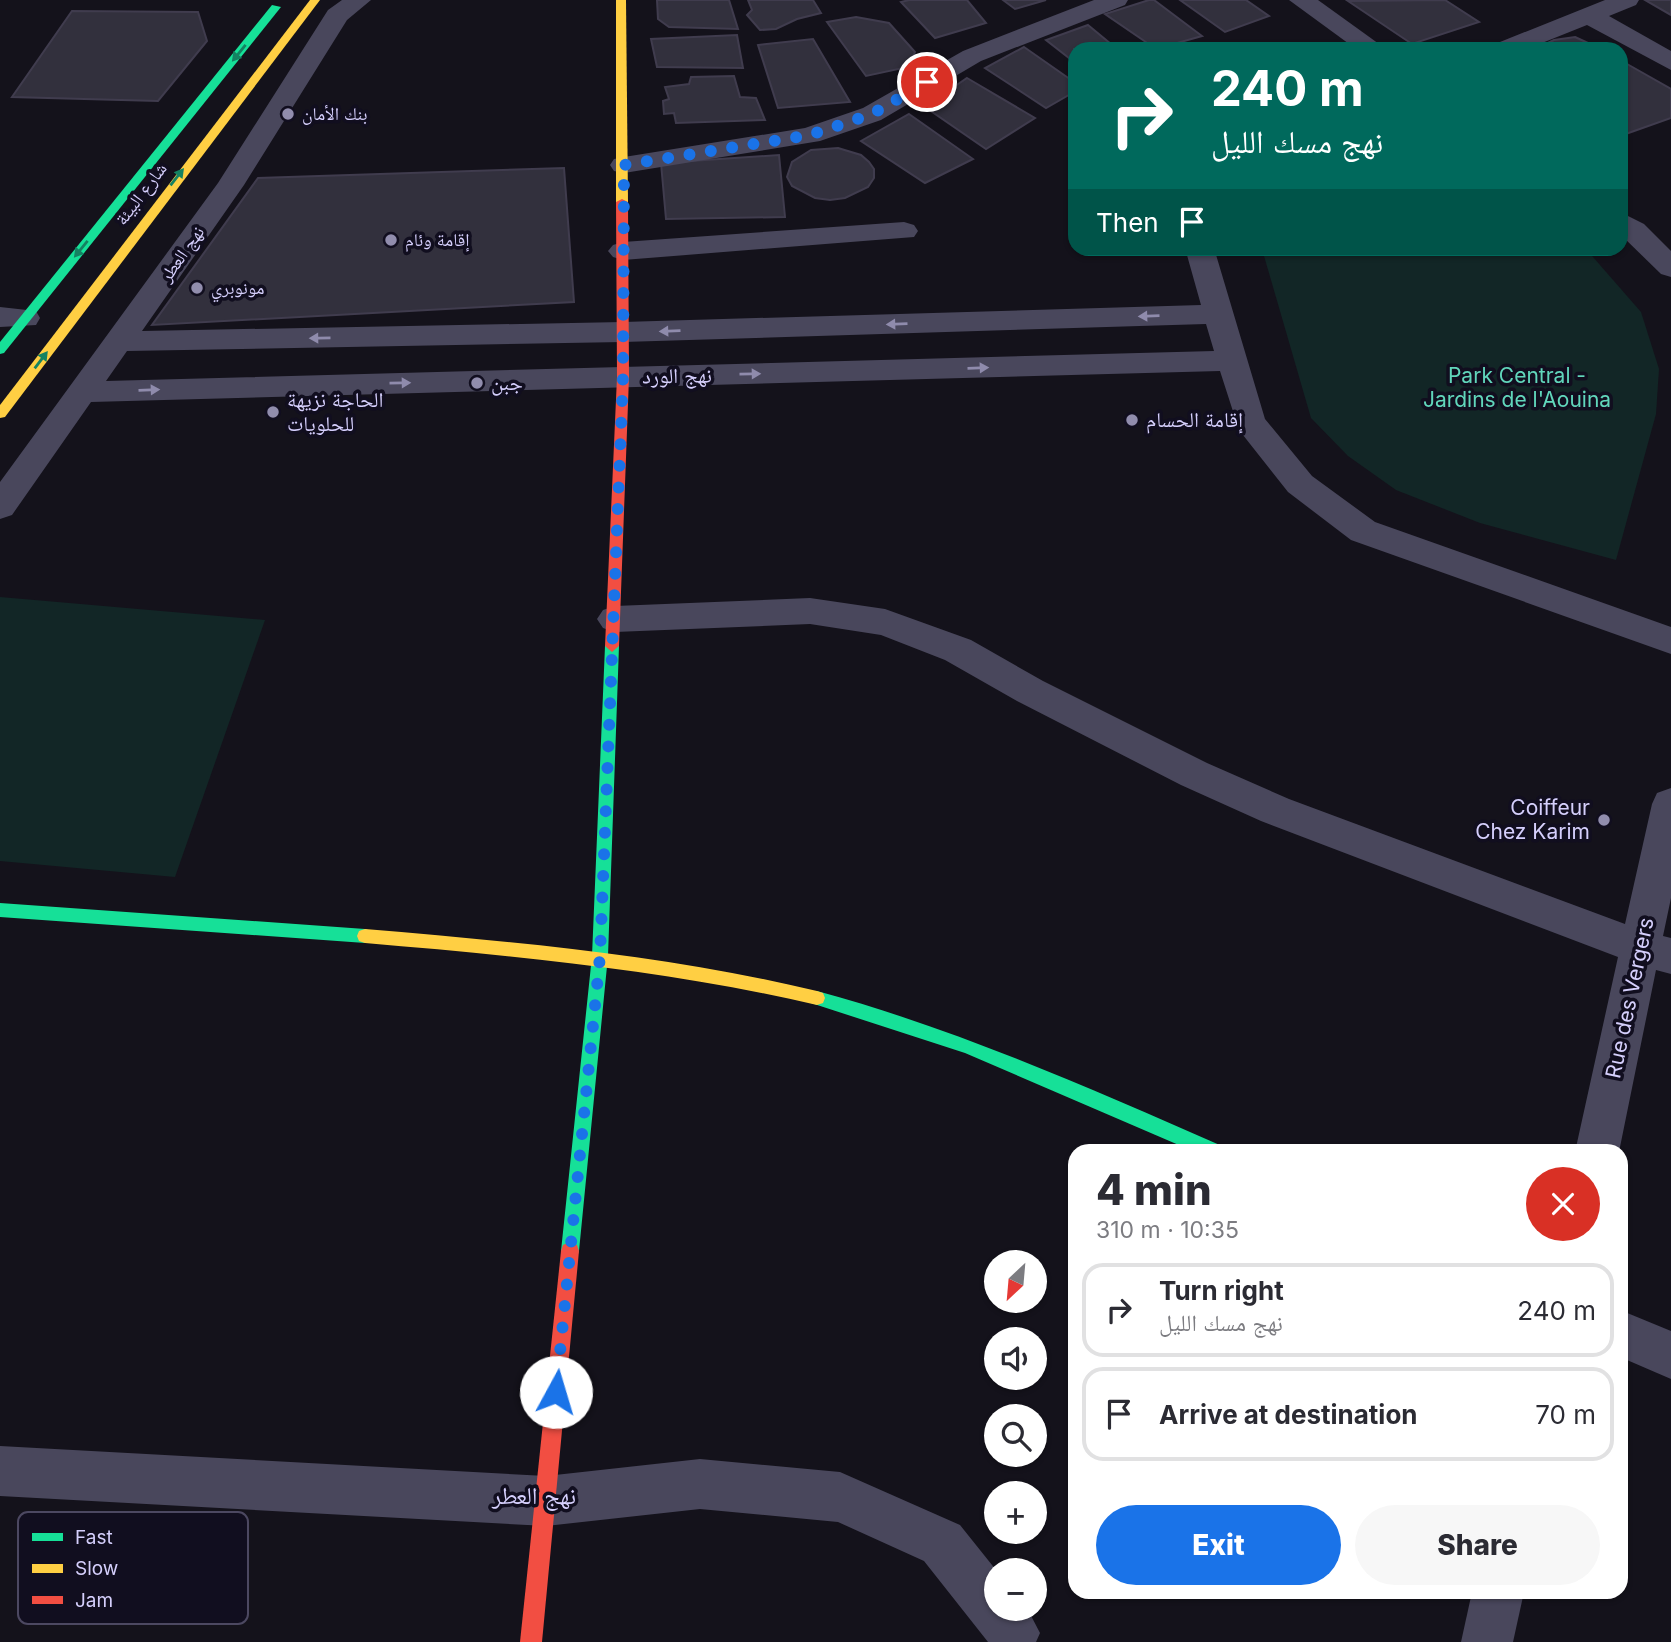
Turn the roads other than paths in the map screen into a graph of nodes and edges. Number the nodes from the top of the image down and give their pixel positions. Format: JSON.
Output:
{"nodes":[{"id":1,"x":282,"y":0,"type":"edge"},
{"id":2,"x":315,"y":0,"type":"edge"},
{"id":3,"x":359,"y":0,"type":"edge"},
{"id":4,"x":621,"y":0,"type":"edge"},
{"id":5,"x":1116,"y":0,"type":"edge"},
{"id":6,"x":1301,"y":0,"type":"edge"},
{"id":7,"x":1627,"y":0,"type":"edge"},
{"id":8,"x":1590,"y":16,"type":"junction"},
{"id":9,"x":1363,"y":42,"type":"edge"},
{"id":10,"x":1522,"y":42,"type":"edge"},
{"id":11,"x":1671,"y":62,"type":"edge"},
{"id":12,"x":624,"y":165,"type":"junction"},
{"id":13,"x":1628,"y":226,"type":"edge"},
{"id":14,"x":904,"y":231,"type":"dead end"},
{"id":15,"x":623,"y":251,"type":"junction"},
{"id":16,"x":1201,"y":256,"type":"edge"},
{"id":17,"x":1671,"y":268,"type":"edge"},
{"id":18,"x":1217,"y":314,"type":"junction"},
{"id":19,"x":13,"y":317,"type":"edge"},
{"id":20,"x":622,"y":332,"type":"junction"},
{"id":21,"x":119,"y":341,"type":"junction"},
{"id":22,"x":0,"y":350,"type":"edge"},
{"id":23,"x":1232,"y":361,"type":"junction"},
{"id":24,"x":623,"y":377,"type":"junction"},
{"id":25,"x":80,"y":392,"type":"junction"},
{"id":26,"x":0,"y":414,"type":"edge"},
{"id":27,"x":0,"y":507,"type":"edge"},
{"id":28,"x":615,"y":619,"type":"junction"},
{"id":29,"x":1671,"y":641,"type":"edge"},
{"id":30,"x":1671,"y":804,"type":"edge"},
{"id":31,"x":0,"y":910,"type":"edge"},
{"id":32,"x":1656,"y":952,"type":"edge"},
{"id":33,"x":600,"y":956,"type":"junction"},
{"id":34,"x":1198,"y":1144,"type":"edge"},
{"id":35,"x":1599,"y":1144,"type":"edge"},
{"id":36,"x":1628,"y":1336,"type":"edge"},
{"id":37,"x":1671,"y":1354,"type":"edge"},
{"id":38,"x":0,"y":1471,"type":"edge"},
{"id":39,"x":546,"y":1501,"type":"junction"},
{"id":40,"x":1496,"y":1599,"type":"edge"},
{"id":41,"x":1014,"y":1633,"type":"dead end"},
{"id":42,"x":531,"y":1642,"type":"edge"},
{"id":43,"x":1487,"y":1642,"type":"edge"}],
"edges":[{"from":1,"to":19,"type":"street","name":"شارع البيئة","one_way":true},
{"from":26,"to":2,"type":"street","name":"شارع البيئة","one_way":true},
{"from":3,"to":21,"type":"street","name":"نهج العطر"},
{"from":4,"to":12,"type":"street"},
{"from":5,"to":12,"type":"street"},
{"from":6,"to":9,"type":"street"},
{"from":7,"to":8,"type":"street"},
{"from":8,"to":10,"type":"street"},
{"from":8,"to":11,"type":"street"},
{"from":12,"to":15,"type":"street"},
{"from":13,"to":17,"type":"street"},
{"from":14,"to":15,"type":"street"},
{"from":15,"to":20,"type":"street"},
{"from":16,"to":18,"type":"street"},
{"from":18,"to":20,"type":"street","one_way":true},
{"from":18,"to":23,"type":"street"},
{"from":19,"to":22,"type":"street","name":"شارع البيئة"},
{"from":20,"to":21,"type":"street","one_way":true},
{"from":20,"to":24,"type":"street"},
{"from":21,"to":25,"type":"street","name":"نهج العطر"},
{"from":24,"to":23,"type":"street","name":"نهج الورد","one_way":true},
{"from":23,"to":29,"type":"street"},
{"from":25,"to":24,"type":"street","name":"نهج الورد","one_way":true},
{"from":24,"to":28,"type":"street"},
{"from":25,"to":27,"type":"street","name":"نهج العطر"},
{"from":28,"to":32,"type":"street"},
{"from":28,"to":33,"type":"street"},
{"from":30,"to":32,"type":"street","name":"Rue des Vergers"},
{"from":31,"to":33,"type":"street"},
{"from":32,"to":35,"type":"street","name":"Rue des Vergers"},
{"from":33,"to":34,"type":"street"},
{"from":33,"to":39,"type":"street"},
{"from":36,"to":37,"type":"street"},
{"from":38,"to":39,"type":"street","name":"نهج العطر"},
{"from":39,"to":41,"type":"street","name":"نهج العطر"},
{"from":39,"to":42,"type":"street"},
{"from":40,"to":43,"type":"street"}]}
